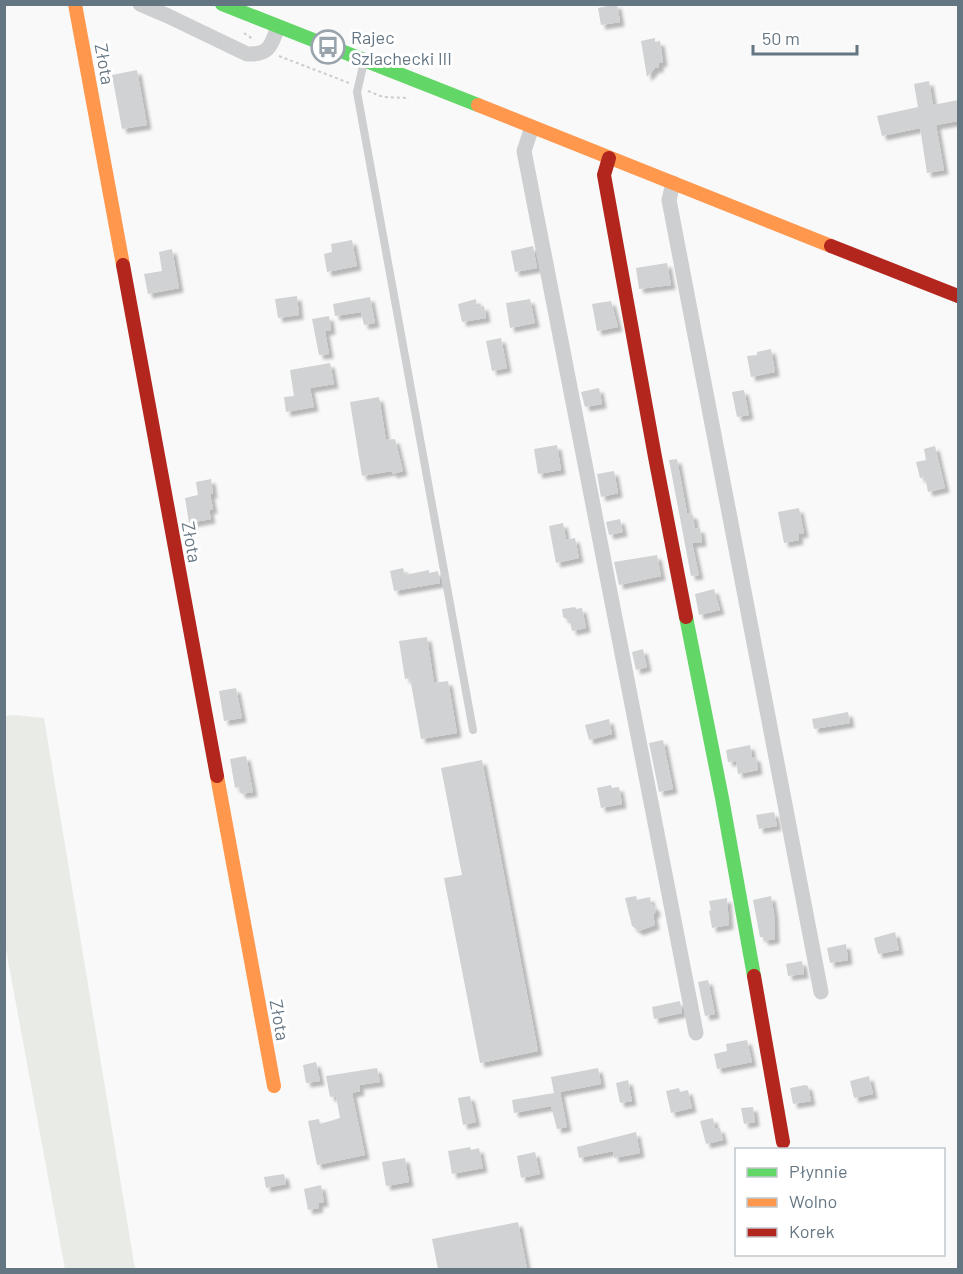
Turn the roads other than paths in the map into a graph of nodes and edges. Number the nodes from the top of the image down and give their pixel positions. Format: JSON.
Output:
{"nodes":[{"id":1,"x":75,"y":4,"type":"edge"},
{"id":2,"x":140,"y":4,"type":"edge"},
{"id":3,"x":222,"y":4,"type":"edge"},
{"id":4,"x":278,"y":27,"type":"junction"},
{"id":5,"x":364,"y":61,"type":"junction"},
{"id":6,"x":532,"y":128,"type":"junction"},
{"id":7,"x":609,"y":158,"type":"junction"},
{"id":8,"x":673,"y":183,"type":"junction"},
{"id":9,"x":958,"y":296,"type":"edge"},
{"id":10,"x":473,"y":730,"type":"dead end"},
{"id":11,"x":821,"y":992,"type":"dead end"},
{"id":12,"x":696,"y":1032,"type":"dead end"},
{"id":13,"x":274,"y":1086,"type":"dead end"},
{"id":14,"x":783,"y":1142,"type":"dead end"}],
"edges":[{"from":1,"to":13,"type":"street","name":"Złota"},
{"from":2,"to":4,"type":"street"},
{"from":3,"to":4,"type":"street"},
{"from":4,"to":5,"type":"street"},
{"from":5,"to":6,"type":"street"},
{"from":5,"to":10,"type":"lane"},
{"from":6,"to":7,"type":"street"},
{"from":6,"to":12,"type":"street"},
{"from":7,"to":8,"type":"street"},
{"from":7,"to":14,"type":"street"},
{"from":8,"to":9,"type":"street"},
{"from":8,"to":11,"type":"street"}]}
